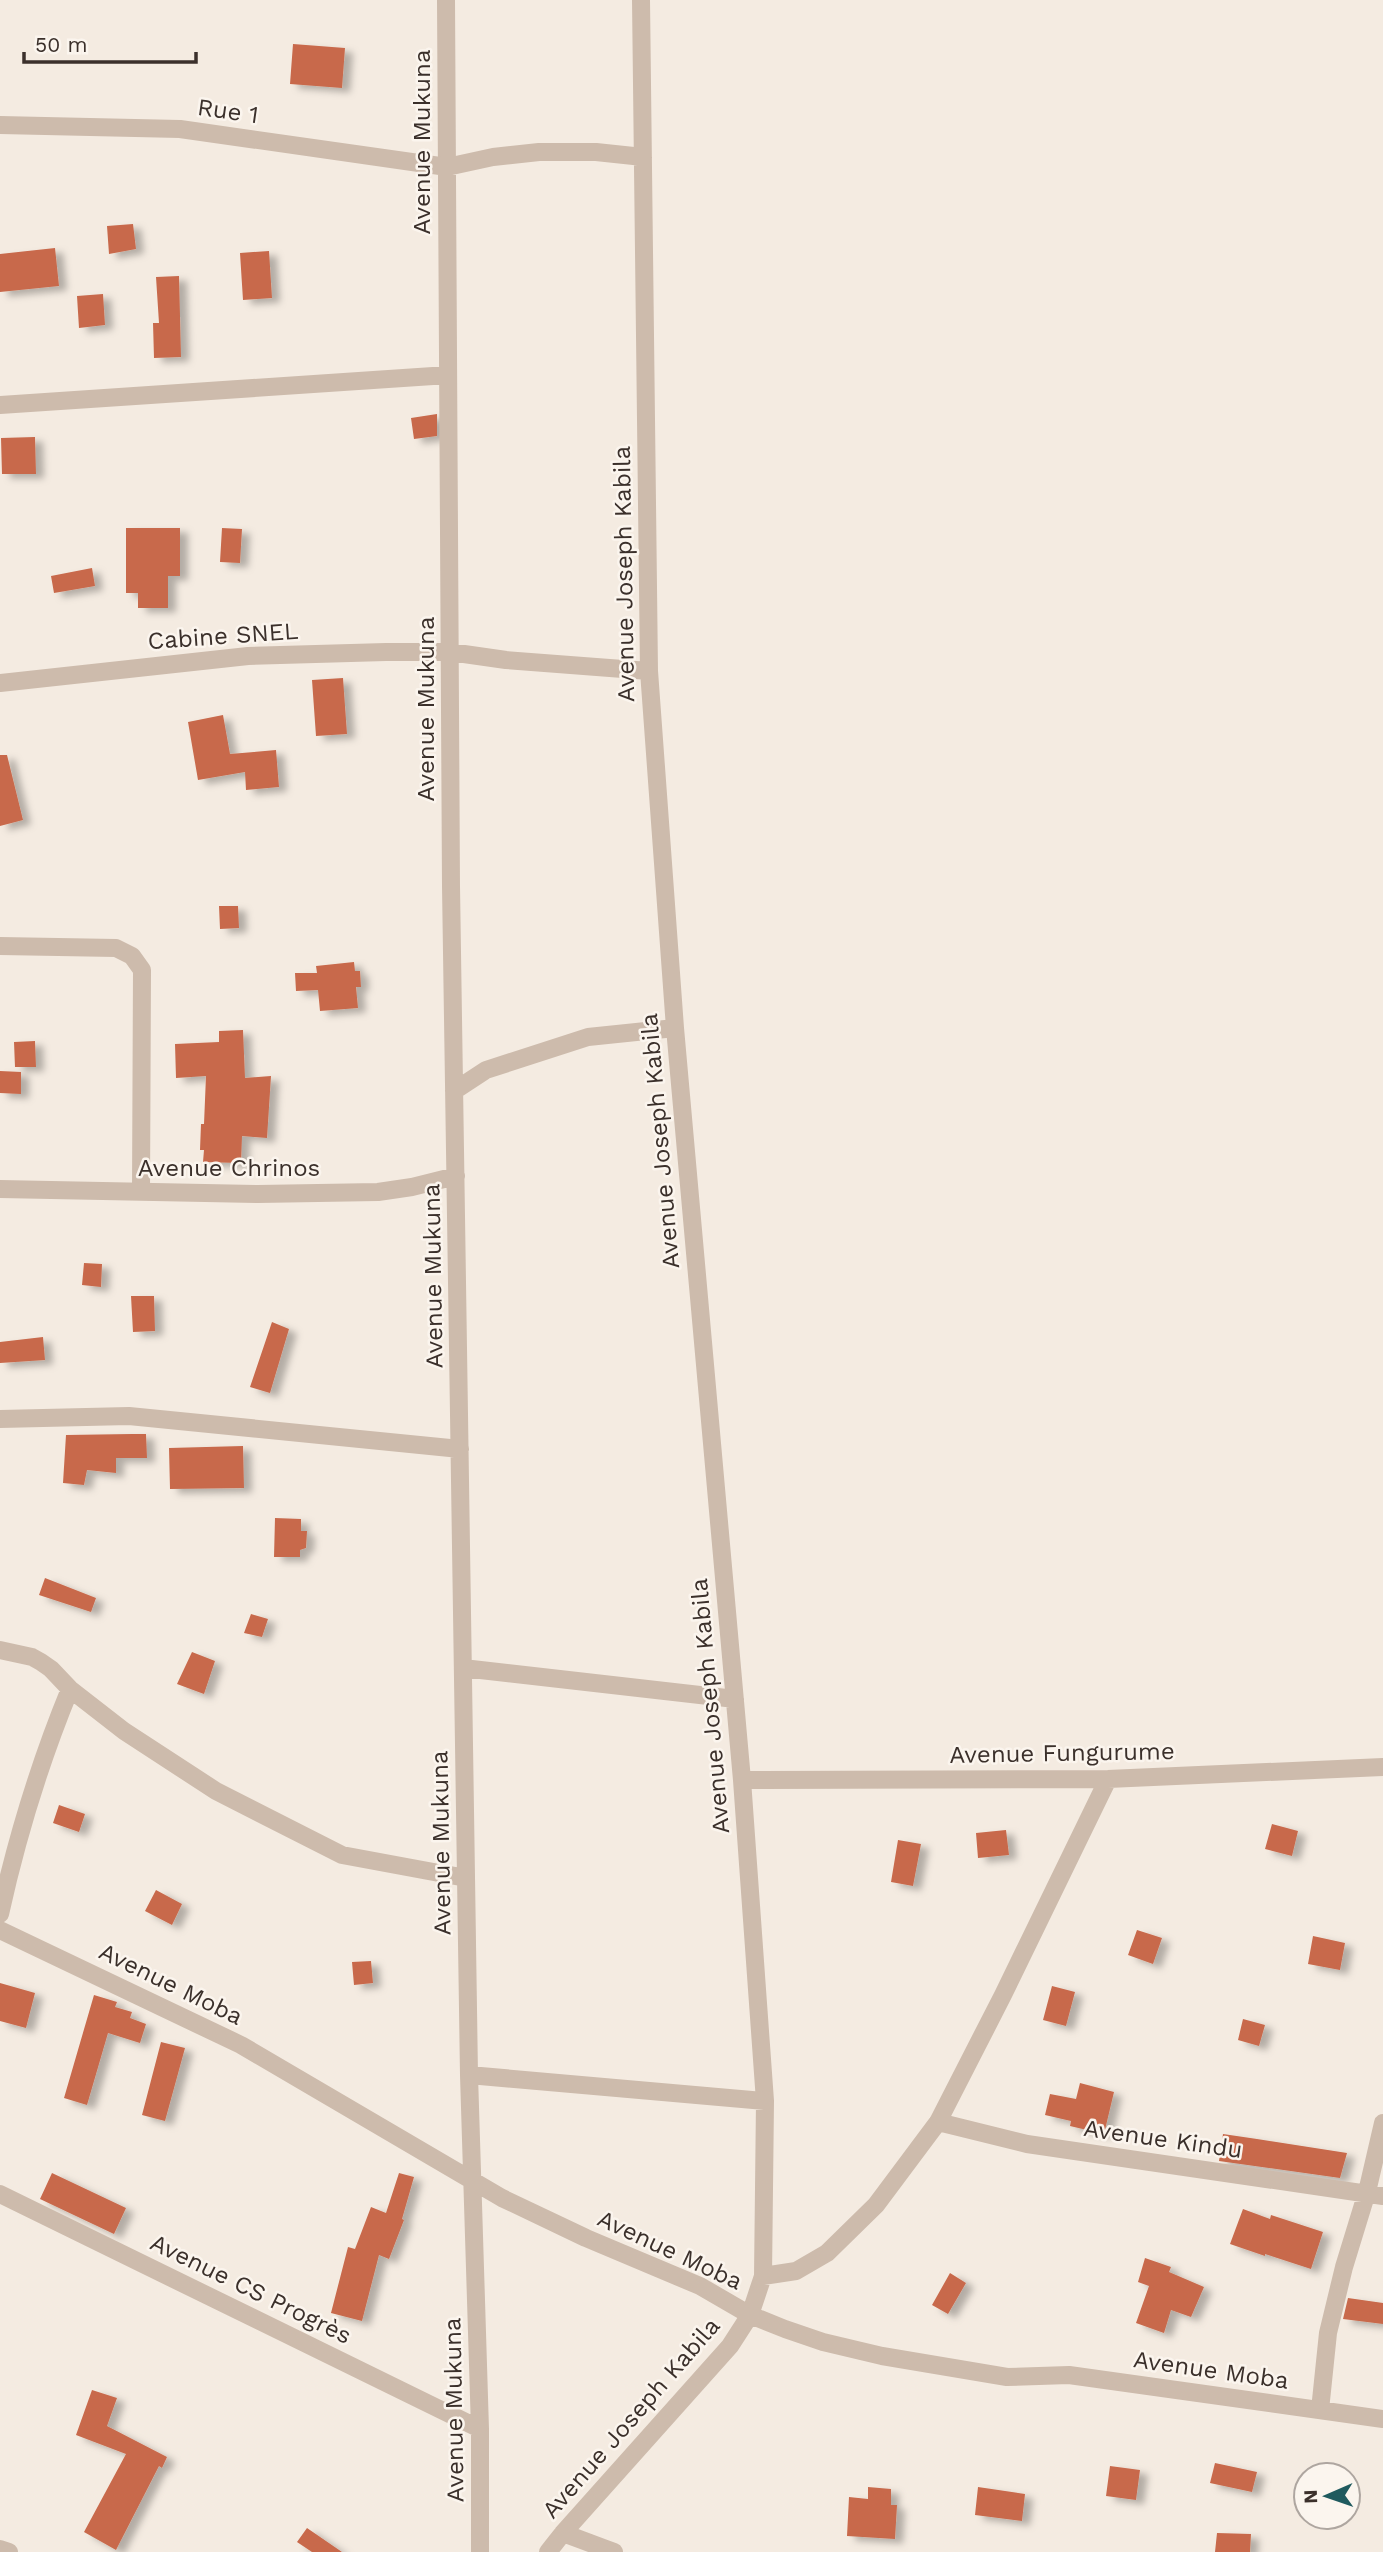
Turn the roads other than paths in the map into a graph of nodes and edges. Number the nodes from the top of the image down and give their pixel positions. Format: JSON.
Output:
{"nodes":[{"id":1,"x":446,"y":0,"type":"edge"},
{"id":2,"x":641,"y":0,"type":"edge"},
{"id":3,"x":0,"y":125,"type":"edge"},
{"id":4,"x":643,"y":158,"type":"junction"},
{"id":5,"x":447,"y":167,"type":"junction"},
{"id":6,"x":448,"y":375,"type":"junction"},
{"id":7,"x":0,"y":405,"type":"edge"},
{"id":8,"x":450,"y":652,"type":"junction"},
{"id":9,"x":649,"y":671,"type":"junction"},
{"id":10,"x":0,"y":682,"type":"edge"},
{"id":11,"x":0,"y":946,"type":"edge"},
{"id":12,"x":675,"y":1028,"type":"junction"},
{"id":13,"x":454,"y":1091,"type":"junction"},
{"id":14,"x":456,"y":1175,"type":"junction"},
{"id":15,"x":0,"y":1189,"type":"edge"},
{"id":16,"x":141,"y":1192,"type":"junction"},
{"id":17,"x":0,"y":1419,"type":"edge"},
{"id":18,"x":460,"y":1449,"type":"junction"},
{"id":19,"x":0,"y":1650,"type":"edge"},
{"id":20,"x":463,"y":1668,"type":"junction"},
{"id":21,"x":69,"y":1689,"type":"junction"},
{"id":22,"x":735,"y":1699,"type":"junction"},
{"id":23,"x":1383,"y":1767,"type":"edge"},
{"id":24,"x":1108,"y":1779,"type":"junction"},
{"id":25,"x":742,"y":1780,"type":"junction"},
{"id":26,"x":466,"y":1878,"type":"junction"},
{"id":27,"x":0,"y":1914,"type":"edge"},
{"id":28,"x":0,"y":1930,"type":"edge"},
{"id":29,"x":469,"y":2075,"type":"junction"},
{"id":30,"x":765,"y":2101,"type":"junction"},
{"id":31,"x":938,"y":2122,"type":"junction"},
{"id":32,"x":1383,"y":2123,"type":"edge"},
{"id":33,"x":472,"y":2181,"type":"junction"},
{"id":34,"x":0,"y":2194,"type":"edge"},
{"id":35,"x":1375,"y":2194,"type":"edge"},
{"id":36,"x":763,"y":2276,"type":"junction"},
{"id":37,"x":750,"y":2315,"type":"junction"},
{"id":38,"x":1320,"y":2410,"type":"junction"},
{"id":39,"x":1383,"y":2419,"type":"edge"},
{"id":40,"x":480,"y":2429,"type":"junction"},
{"id":41,"x":563,"y":2533,"type":"junction"},
{"id":42,"x":0,"y":2549,"type":"edge"},
{"id":43,"x":9,"y":2552,"type":"edge"},
{"id":44,"x":480,"y":2552,"type":"edge"},
{"id":45,"x":548,"y":2552,"type":"edge"},
{"id":46,"x":614,"y":2552,"type":"edge"}],
"edges":[{"from":1,"to":5,"type":"street","name":"Avenue Mukuna"},
{"from":2,"to":4,"type":"street","name":"Avenue Joseph Kabila"},
{"from":3,"to":5,"type":"street","name":"Rue 1"},
{"from":4,"to":5,"type":"street","name":"Rue 1"},
{"from":4,"to":9,"type":"street","name":"Avenue Joseph Kabila"},
{"from":5,"to":6,"type":"street","name":"Avenue Mukuna"},
{"from":6,"to":7,"type":"street"},
{"from":6,"to":8,"type":"street","name":"Avenue Mukuna"},
{"from":8,"to":9,"type":"street","name":"Cabine SNEL"},
{"from":8,"to":10,"type":"street","name":"Cabine SNEL"},
{"from":8,"to":13,"type":"street","name":"Avenue Mukuna"},
{"from":9,"to":12,"type":"street","name":"Avenue Joseph Kabila"},
{"from":11,"to":16,"type":"street"},
{"from":12,"to":13,"type":"street"},
{"from":12,"to":22,"type":"street","name":"Avenue Joseph Kabila"},
{"from":13,"to":14,"type":"street","name":"Avenue Mukuna"},
{"from":14,"to":16,"type":"street","name":"Avenue Chrinos"},
{"from":14,"to":18,"type":"street","name":"Avenue Mukuna"},
{"from":15,"to":16,"type":"street","name":"Avenue Chrinos"},
{"from":17,"to":18,"type":"street"},
{"from":18,"to":20,"type":"street","name":"Avenue Mukuna"},
{"from":19,"to":21,"type":"street"},
{"from":20,"to":22,"type":"street"},
{"from":20,"to":26,"type":"street","name":"Avenue Mukuna"},
{"from":21,"to":26,"type":"street"},
{"from":21,"to":27,"type":"street"},
{"from":22,"to":25,"type":"street","name":"Avenue Joseph Kabila"},
{"from":23,"to":24,"type":"street","name":"Avenue Fungurume"},
{"from":24,"to":25,"type":"street","name":"Avenue Fungurume"},
{"from":24,"to":31,"type":"street"},
{"from":25,"to":30,"type":"street","name":"Avenue Joseph Kabila"},
{"from":26,"to":29,"type":"street","name":"Avenue Mukuna"},
{"from":28,"to":33,"type":"street","name":"Avenue Moba"},
{"from":29,"to":30,"type":"street"},
{"from":29,"to":33,"type":"street","name":"Avenue Mukuna"},
{"from":30,"to":36,"type":"street","name":"Avenue Joseph Kabila"},
{"from":31,"to":35,"type":"street","name":"Avenue Kindu"},
{"from":31,"to":36,"type":"street"},
{"from":32,"to":35,"type":"street"},
{"from":33,"to":37,"type":"street","name":"Avenue Moba"},
{"from":33,"to":40,"type":"street","name":"Avenue Mukuna"},
{"from":34,"to":40,"type":"street","name":"Avenue CS Progrès"},
{"from":35,"to":38,"type":"street"},
{"from":36,"to":37,"type":"street","name":"Avenue Joseph Kabila"},
{"from":37,"to":38,"type":"street","name":"Avenue Moba"},
{"from":37,"to":41,"type":"street","name":"Avenue Joseph Kabila"},
{"from":38,"to":39,"type":"street","name":"Avenue Moba"},
{"from":40,"to":44,"type":"street","name":"Avenue Mukuna"},
{"from":41,"to":45,"type":"street","name":"Avenue Joseph Kabila"},
{"from":41,"to":46,"type":"street"},
{"from":42,"to":43,"type":"street"}]}
